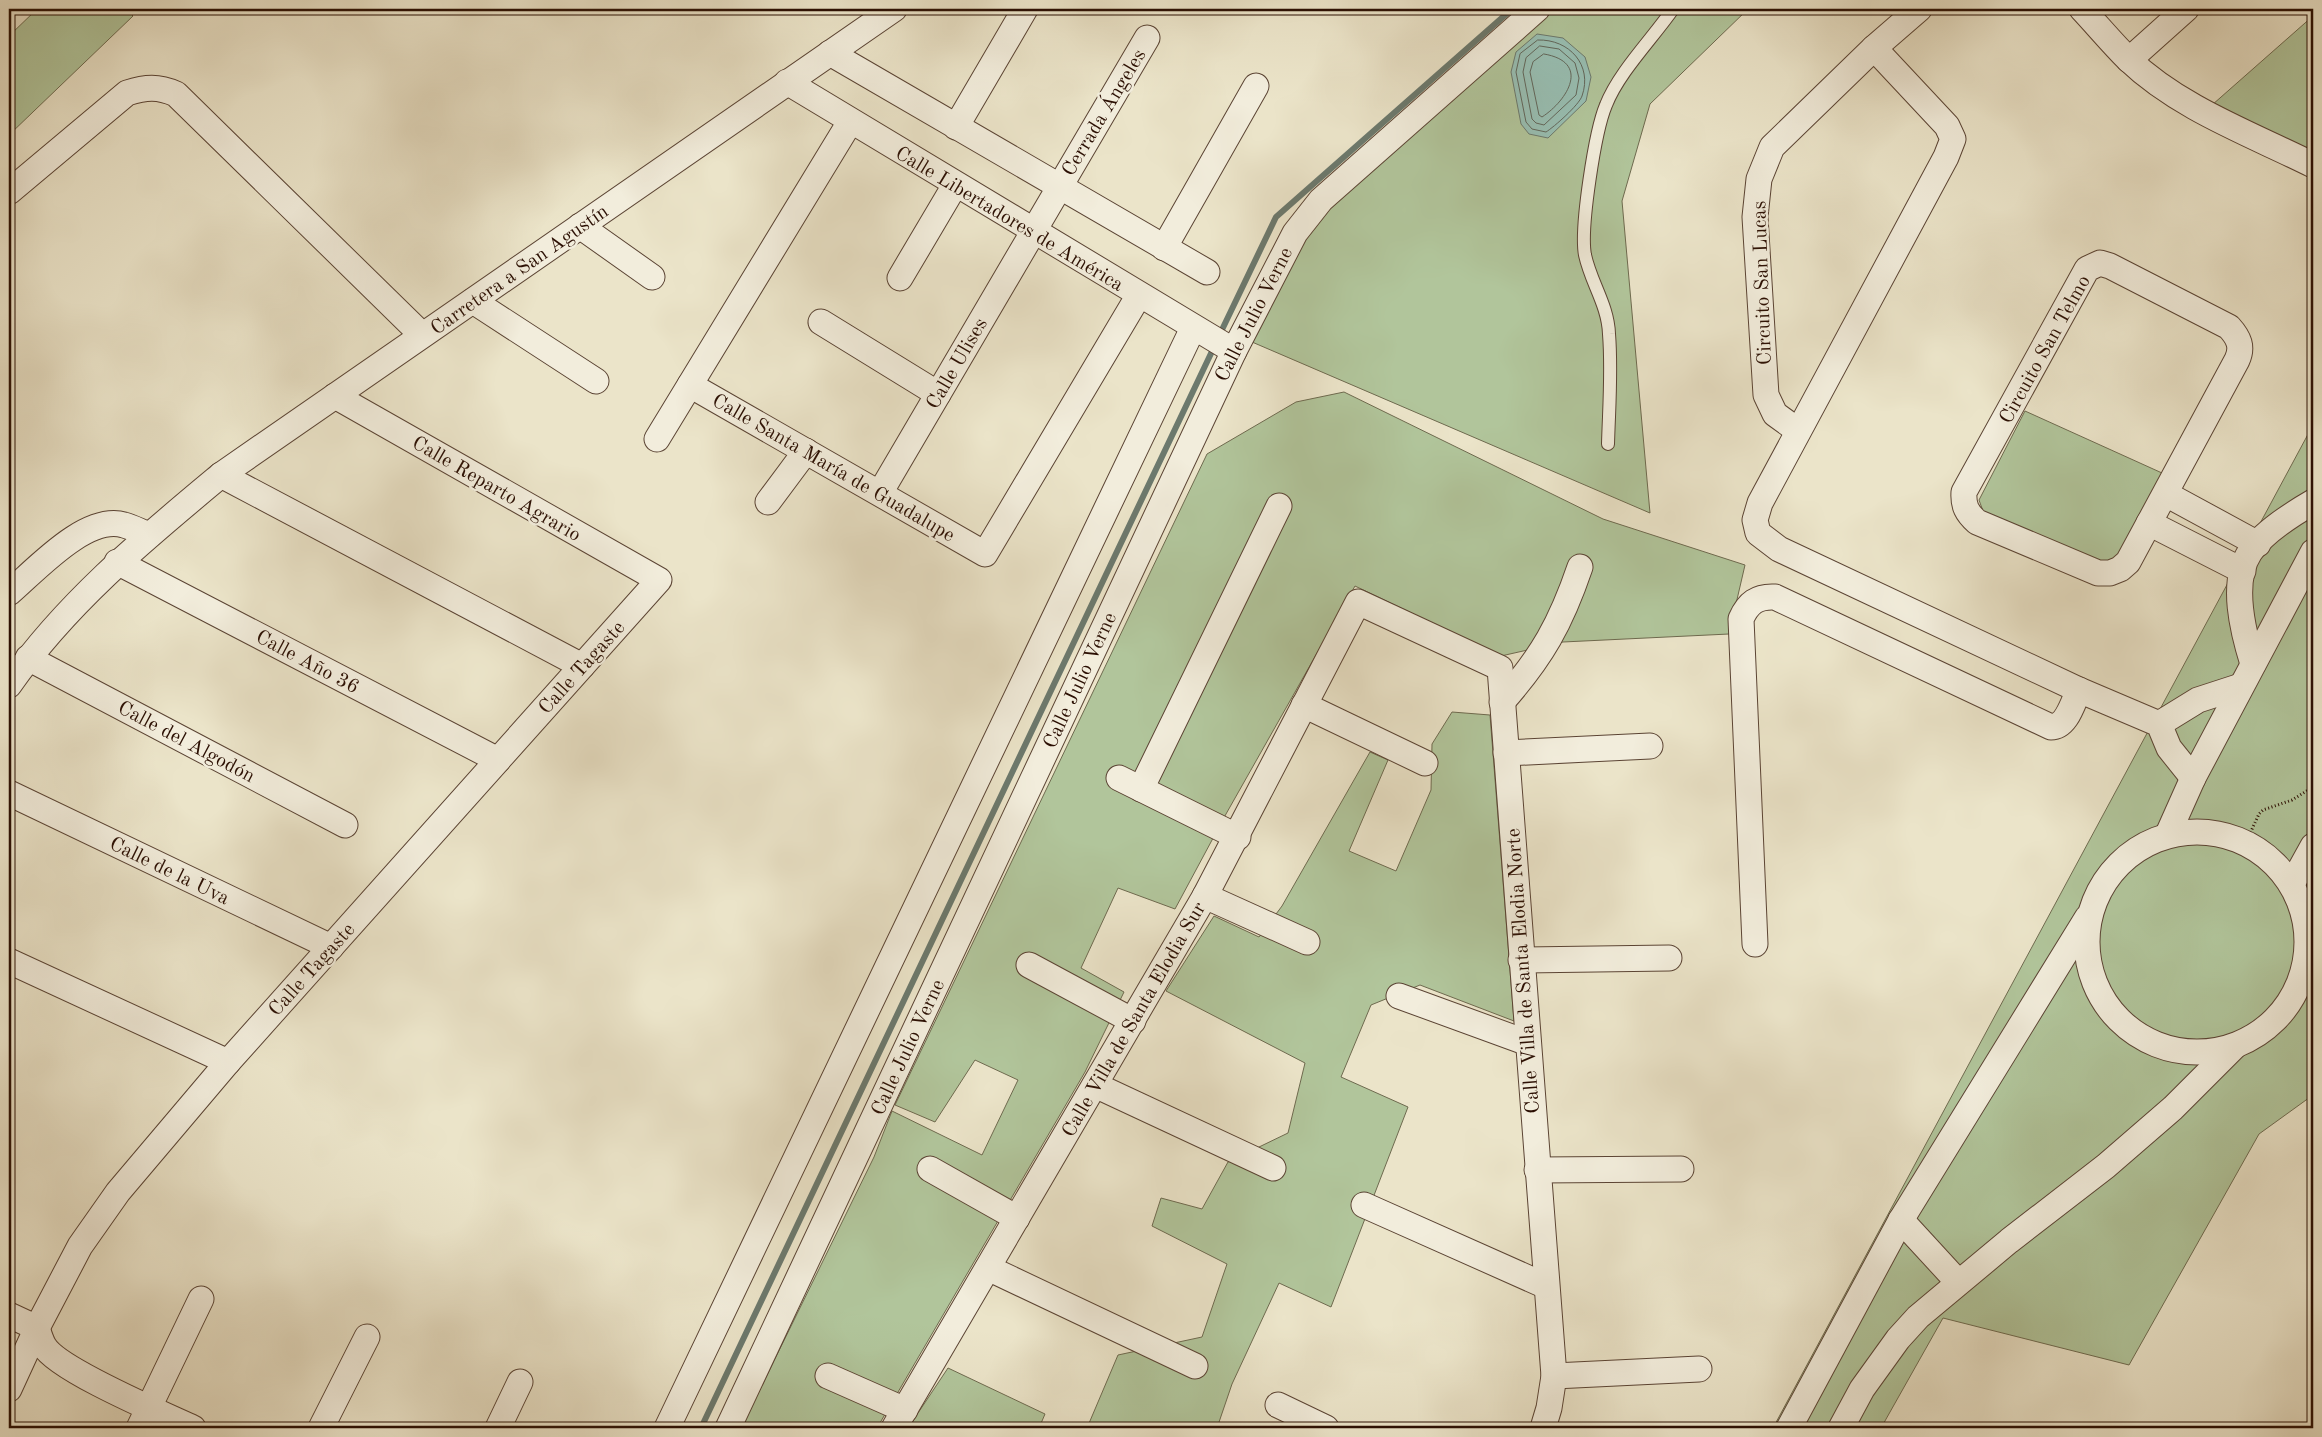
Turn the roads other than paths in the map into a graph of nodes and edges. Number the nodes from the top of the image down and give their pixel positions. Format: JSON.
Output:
{"nodes":[{"id":1,"x":894,"y":9,"type":"edge"},
{"id":2,"x":1025,"y":9,"type":"edge"},
{"id":3,"x":1537,"y":9,"type":"edge"},
{"id":4,"x":1673,"y":9,"type":"edge"},
{"id":5,"x":1919,"y":9,"type":"edge"},
{"id":6,"x":2082,"y":9,"type":"edge"},
{"id":7,"x":2186,"y":9,"type":"edge"},
{"id":8,"x":1147,"y":38,"type":"dead end"},
{"id":9,"x":1874,"y":48,"type":"junction"},
{"id":10,"x":830,"y":53,"type":"junction"},
{"id":11,"x":2129,"y":60,"type":"junction"},
{"id":12,"x":788,"y":82,"type":"junction"},
{"id":13,"x":1256,"y":86,"type":"dead end"},
{"id":14,"x":850,"y":122,"type":"junction"},
{"id":15,"x":956,"y":127,"type":"junction"},
{"id":16,"x":2313,"y":165,"type":"edge"},
{"id":17,"x":955,"y":185,"type":"junction"},
{"id":18,"x":1059,"y":187,"type":"junction"},
{"id":19,"x":9,"y":192,"type":"edge"},
{"id":20,"x":580,"y":226,"type":"junction"},
{"id":21,"x":1033,"y":232,"type":"junction"},
{"id":22,"x":1164,"y":248,"type":"junction"},
{"id":23,"x":1207,"y":272,"type":"dead end"},
{"id":24,"x":652,"y":277,"type":"dead end"},
{"id":25,"x":900,"y":278,"type":"dead end"},
{"id":26,"x":1139,"y":295,"type":"junction"},
{"id":27,"x":473,"y":300,"type":"junction"},
{"id":28,"x":821,"y":322,"type":"dead end"},
{"id":29,"x":422,"y":335,"type":"junction"},
{"id":30,"x":1214,"y":340,"type":"junction"},
{"id":31,"x":596,"y":381,"type":"dead end"},
{"id":32,"x":690,"y":385,"type":"junction"},
{"id":33,"x":938,"y":394,"type":"junction"},
{"id":34,"x":335,"y":396,"type":"junction"},
{"id":35,"x":1798,"y":430,"type":"junction"},
{"id":36,"x":657,"y":439,"type":"dead end"},
{"id":37,"x":1608,"y":444,"type":"dead end"},
{"id":38,"x":806,"y":451,"type":"junction"},
{"id":39,"x":221,"y":475,"type":"junction"},
{"id":40,"x":880,"y":494,"type":"junction"},
{"id":41,"x":2166,"y":494,"type":"junction"},
{"id":42,"x":768,"y":502,"type":"dead end"},
{"id":43,"x":2313,"y":502,"type":"edge"},
{"id":44,"x":1279,"y":506,"type":"dead end"},
{"id":45,"x":2149,"y":523,"type":"junction"},
{"id":46,"x":149,"y":535,"type":"junction"},
{"id":47,"x":2258,"y":544,"type":"junction"},
{"id":48,"x":2313,"y":552,"type":"edge"},
{"id":49,"x":118,"y":562,"type":"junction"},
{"id":50,"x":1580,"y":567,"type":"dead end"},
{"id":51,"x":2243,"y":571,"type":"junction"},
{"id":52,"x":659,"y":580,"type":"joint"},
{"id":53,"x":9,"y":593,"type":"edge"},
{"id":54,"x":1358,"y":602,"type":"joint"},
{"id":55,"x":28,"y":658,"type":"junction"},
{"id":56,"x":2252,"y":664,"type":"junction"},
{"id":57,"x":582,"y":666,"type":"junction"},
{"id":58,"x":9,"y":685,"type":"edge"},
{"id":59,"x":2241,"y":686,"type":"junction"},
{"id":60,"x":2079,"y":690,"type":"junction"},
{"id":61,"x":1502,"y":702,"type":"junction"},
{"id":62,"x":1304,"y":705,"type":"junction"},
{"id":63,"x":2159,"y":724,"type":"junction"},
{"id":64,"x":1650,"y":746,"type":"dead end"},
{"id":65,"x":1506,"y":753,"type":"junction"},
{"id":66,"x":498,"y":760,"type":"junction"},
{"id":67,"x":1425,"y":763,"type":"dead end"},
{"id":68,"x":1119,"y":778,"type":"dead end"},
{"id":69,"x":2193,"y":778,"type":"junction"},
{"id":70,"x":1141,"y":789,"type":"junction"},
{"id":71,"x":9,"y":793,"type":"edge"},
{"id":72,"x":345,"y":825,"type":"dead end"},
{"id":73,"x":2168,"y":834,"type":"junction"},
{"id":74,"x":1238,"y":837,"type":"junction"},
{"id":75,"x":2313,"y":846,"type":"edge"},
{"id":76,"x":2292,"y":884,"type":"junction"},
{"id":77,"x":1206,"y":896,"type":"junction"},
{"id":78,"x":2091,"y":912,"type":"junction"},
{"id":79,"x":1307,"y":942,"type":"dead end"},
{"id":80,"x":1755,"y":944,"type":"dead end"},
{"id":81,"x":331,"y":947,"type":"junction"},
{"id":82,"x":1669,"y":958,"type":"dead end"},
{"id":83,"x":1521,"y":960,"type":"junction"},
{"id":84,"x":9,"y":961,"type":"edge"},
{"id":85,"x":1029,"y":965,"type":"dead end"},
{"id":86,"x":1399,"y":996,"type":"dead end"},
{"id":87,"x":1133,"y":1020,"type":"junction"},
{"id":88,"x":1528,"y":1043,"type":"junction"},
{"id":89,"x":2235,"y":1046,"type":"junction"},
{"id":90,"x":228,"y":1062,"type":"junction"},
{"id":91,"x":1095,"y":1084,"type":"junction"},
{"id":92,"x":1273,"y":1168,"type":"dead end"},
{"id":93,"x":930,"y":1169,"type":"dead end"},
{"id":94,"x":1681,"y":1169,"type":"dead end"},
{"id":95,"x":1537,"y":1170,"type":"junction"},
{"id":96,"x":1364,"y":1205,"type":"dead end"},
{"id":97,"x":1017,"y":1218,"type":"junction"},
{"id":98,"x":1900,"y":1220,"type":"junction"},
{"id":99,"x":988,"y":1268,"type":"junction"},
{"id":100,"x":1958,"y":1282,"type":"junction"},
{"id":101,"x":1546,"y":1286,"type":"junction"},
{"id":102,"x":201,"y":1299,"type":"dead end"},
{"id":103,"x":9,"y":1315,"type":"edge"},
{"id":104,"x":37,"y":1328,"type":"junction"},
{"id":105,"x":367,"y":1337,"type":"dead end"},
{"id":106,"x":1195,"y":1366,"type":"dead end"},
{"id":107,"x":1699,"y":1369,"type":"dead end"},
{"id":108,"x":828,"y":1376,"type":"dead end"},
{"id":109,"x":1554,"y":1376,"type":"junction"},
{"id":110,"x":520,"y":1382,"type":"dead end"},
{"id":111,"x":9,"y":1389,"type":"edge"},
{"id":112,"x":1278,"y":1405,"type":"dead end"},
{"id":113,"x":145,"y":1418,"type":"edge"},
{"id":114,"x":900,"y":1419,"type":"edge"},
{"id":115,"x":193,"y":1428,"type":"edge"},
{"id":116,"x":321,"y":1428,"type":"edge"},
{"id":117,"x":498,"y":1428,"type":"edge"},
{"id":118,"x":667,"y":1428,"type":"edge"},
{"id":119,"x":728,"y":1428,"type":"edge"},
{"id":120,"x":1326,"y":1428,"type":"edge"},
{"id":121,"x":1543,"y":1428,"type":"edge"},
{"id":122,"x":1789,"y":1428,"type":"edge"},
{"id":123,"x":1841,"y":1428,"type":"edge"}],
"edges":[{"from":1,"to":10,"type":"street","name":"Carretera a San Agustín"},
{"from":2,"to":15,"type":"street"},
{"from":3,"to":30,"type":"street","name":"Calle Julio Verne"},
{"from":4,"to":37,"type":"lane"},
{"from":5,"to":9,"type":"street","name":"Circuito San Lucas"},
{"from":6,"to":11,"type":"street"},
{"from":7,"to":11,"type":"street"},
{"from":8,"to":18,"type":"street","name":"Cerrada Ángeles"},
{"from":9,"to":35,"type":"street","name":"Circuito San Lucas"},
{"from":9,"to":35,"type":"street"},
{"from":10,"to":12,"type":"street","name":"Carretera a San Agustín"},
{"from":10,"to":15,"type":"street"},
{"from":11,"to":16,"type":"street"},
{"from":12,"to":14,"type":"street","name":"Calle Libertadores de América"},
{"from":12,"to":20,"type":"street","name":"Carretera a San Agustín"},
{"from":13,"to":22,"type":"street"},
{"from":14,"to":17,"type":"street","name":"Calle Libertadores de América"},
{"from":14,"to":32,"type":"street","name":"Calle Santa María de Guadalupe"},
{"from":15,"to":18,"type":"street"},
{"from":17,"to":21,"type":"street","name":"Calle Libertadores de América"},
{"from":17,"to":25,"type":"street"},
{"from":18,"to":21,"type":"street","name":"Cerrada Ángeles"},
{"from":18,"to":22,"type":"street"},
{"from":19,"to":29,"type":"street"},
{"from":20,"to":24,"type":"street"},
{"from":20,"to":27,"type":"street","name":"Carretera a San Agustín"},
{"from":21,"to":26,"type":"street","name":"Calle Libertadores de América"},
{"from":21,"to":33,"type":"street","name":"Calle Ulises"},
{"from":22,"to":23,"type":"street"},
{"from":26,"to":30,"type":"street","name":"Calle Libertadores de América"},
{"from":26,"to":40,"type":"street","name":"Calle Santa María de Guadalupe"},
{"from":27,"to":29,"type":"street","name":"Carretera a San Agustín"},
{"from":27,"to":31,"type":"street"},
{"from":28,"to":33,"type":"street"},
{"from":29,"to":34,"type":"street","name":"Carretera a San Agustín"},
{"from":30,"to":118,"type":"street"},
{"from":30,"to":119,"type":"street","name":"Calle Julio Verne"},
{"from":32,"to":36,"type":"street"},
{"from":32,"to":38,"type":"street","name":"Calle Santa María de Guadalupe"},
{"from":33,"to":40,"type":"street","name":"Calle Ulises"},
{"from":34,"to":39,"type":"street","name":"Carretera a San Agustín"},
{"from":34,"to":52,"type":"street","name":"Calle Reparto Agrario"},
{"from":35,"to":60,"type":"street"},
{"from":38,"to":40,"type":"street","name":"Calle Santa María de Guadalupe"},
{"from":38,"to":42,"type":"street"},
{"from":39,"to":46,"type":"street","name":"Carretera a San Agustín"},
{"from":39,"to":57,"type":"street"},
{"from":41,"to":45,"type":"street","name":"Circuito San Telmo"},
{"from":41,"to":45,"type":"street","name":"Circuito San Telmo"},
{"from":41,"to":47,"type":"street"},
{"from":43,"to":47,"type":"street"},
{"from":44,"to":70,"type":"street"},
{"from":45,"to":51,"type":"street"},
{"from":46,"to":49,"type":"street","name":"Carretera a San Agustín"},
{"from":46,"to":53,"type":"street"},
{"from":47,"to":51,"type":"street"},
{"from":48,"to":56,"type":"street"},
{"from":49,"to":55,"type":"street","name":"Carretera a San Agustín"},
{"from":49,"to":66,"type":"street","name":"Calle Año 36"},
{"from":50,"to":61,"type":"street"},
{"from":51,"to":56,"type":"street"},
{"from":52,"to":57,"type":"street","name":"Calle Tagaste"},
{"from":54,"to":61,"type":"street","name":"Calle Villa de Santa Elodia Norte"},
{"from":54,"to":62,"type":"street","name":"Calle Villa de Santa Elodia Sur"},
{"from":55,"to":58,"type":"street","name":"Carretera a San Agustín"},
{"from":55,"to":72,"type":"street","name":"Calle del Algodón"},
{"from":56,"to":59,"type":"street"},
{"from":57,"to":66,"type":"street","name":"Calle Tagaste"},
{"from":59,"to":63,"type":"street"},
{"from":59,"to":69,"type":"street"},
{"from":60,"to":63,"type":"street"},
{"from":60,"to":80,"type":"street"},
{"from":61,"to":65,"type":"street","name":"Calle Villa de Santa Elodia Norte"},
{"from":62,"to":67,"type":"street"},
{"from":62,"to":74,"type":"street","name":"Calle Villa de Santa Elodia Sur"},
{"from":63,"to":69,"type":"street"},
{"from":64,"to":65,"type":"street"},
{"from":65,"to":83,"type":"street","name":"Calle Villa de Santa Elodia Norte"},
{"from":66,"to":81,"type":"street","name":"Calle Tagaste"},
{"from":68,"to":70,"type":"street"},
{"from":69,"to":73,"type":"street"},
{"from":70,"to":74,"type":"street"},
{"from":71,"to":81,"type":"street","name":"Calle de la Uva"},
{"from":73,"to":76,"type":"street"},
{"from":73,"to":78,"type":"street"},
{"from":74,"to":77,"type":"street","name":"Calle Villa de Santa Elodia Sur"},
{"from":75,"to":76,"type":"street"},
{"from":76,"to":89,"type":"street"},
{"from":77,"to":79,"type":"street"},
{"from":77,"to":87,"type":"street","name":"Calle Villa de Santa Elodia Sur"},
{"from":78,"to":89,"type":"street"},
{"from":78,"to":98,"type":"street"},
{"from":81,"to":90,"type":"street","name":"Calle Tagaste"},
{"from":82,"to":83,"type":"street"},
{"from":83,"to":88,"type":"street","name":"Calle Villa de Santa Elodia Norte"},
{"from":84,"to":90,"type":"street"},
{"from":85,"to":87,"type":"street"},
{"from":86,"to":88,"type":"street"},
{"from":87,"to":91,"type":"street","name":"Calle Villa de Santa Elodia Sur"},
{"from":88,"to":95,"type":"street","name":"Calle Villa de Santa Elodia Norte"},
{"from":89,"to":100,"type":"street"},
{"from":90,"to":104,"type":"street","name":"Calle Tagaste"},
{"from":91,"to":92,"type":"street"},
{"from":91,"to":97,"type":"street","name":"Calle Villa de Santa Elodia Sur"},
{"from":93,"to":97,"type":"street"},
{"from":94,"to":95,"type":"street"},
{"from":95,"to":101,"type":"street","name":"Calle Villa de Santa Elodia Norte"},
{"from":96,"to":101,"type":"street"},
{"from":97,"to":99,"type":"street","name":"Calle Villa de Santa Elodia Sur"},
{"from":98,"to":100,"type":"street"},
{"from":98,"to":122,"type":"street"},
{"from":99,"to":106,"type":"street"},
{"from":99,"to":114,"type":"street","name":"Calle Villa de Santa Elodia Sur"},
{"from":100,"to":123,"type":"street"},
{"from":101,"to":109,"type":"street","name":"Calle Villa de Santa Elodia Norte"},
{"from":102,"to":113,"type":"street"},
{"from":103,"to":104,"type":"street"},
{"from":104,"to":111,"type":"street","name":"Calle Tagaste"},
{"from":104,"to":113,"type":"street"},
{"from":105,"to":116,"type":"street"},
{"from":107,"to":109,"type":"street"},
{"from":108,"to":114,"type":"street"},
{"from":109,"to":121,"type":"street","name":"Calle Villa de Santa Elodia Norte"},
{"from":110,"to":117,"type":"street"},
{"from":112,"to":120,"type":"street"},
{"from":113,"to":115,"type":"street"}]}
